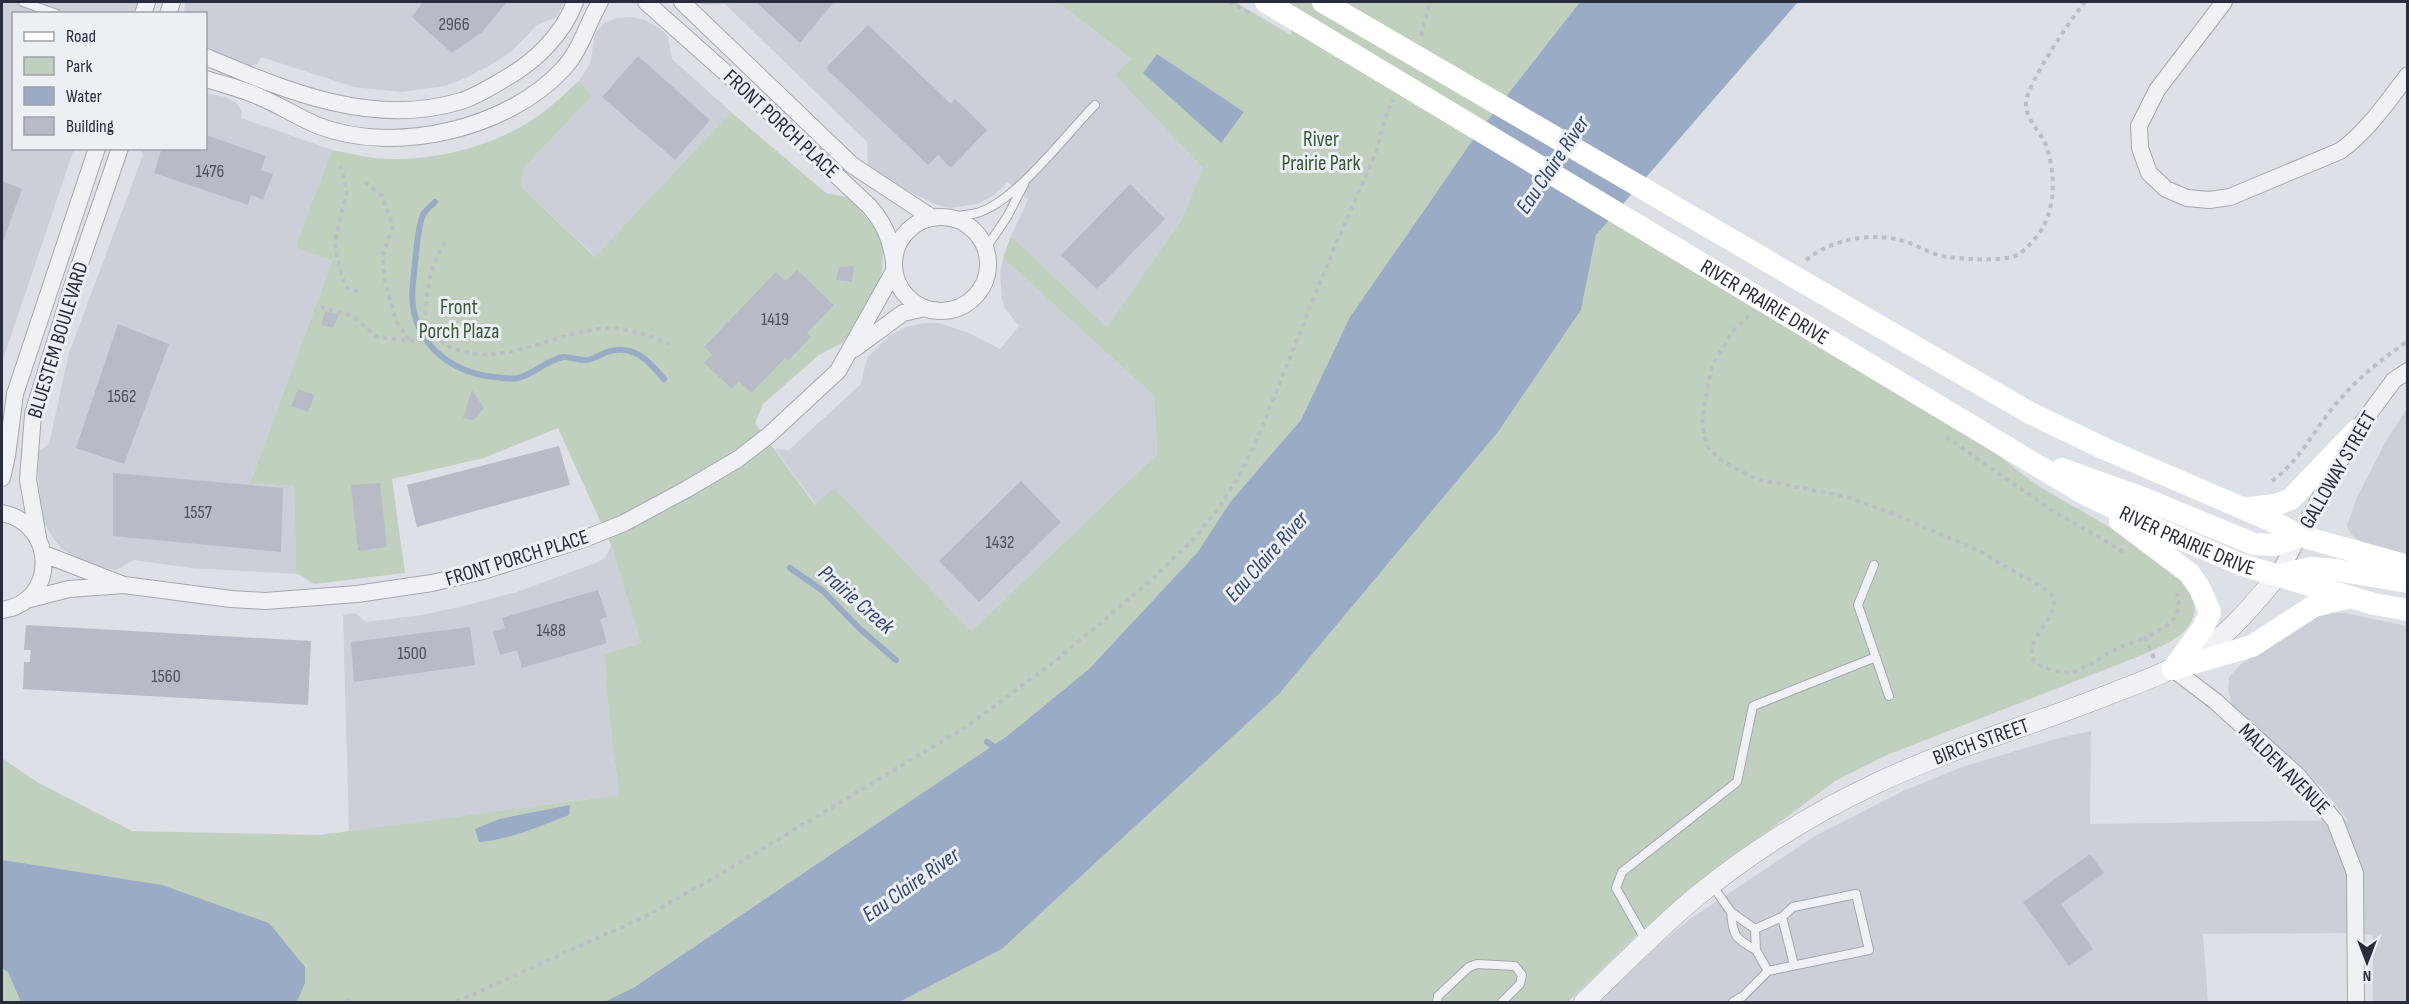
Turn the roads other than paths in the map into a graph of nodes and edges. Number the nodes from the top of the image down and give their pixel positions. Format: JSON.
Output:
{"nodes":[{"id":1,"x":23,"y":2,"type":"edge"},
{"id":2,"x":575,"y":2,"type":"edge"},
{"id":3,"x":600,"y":2,"type":"edge"},
{"id":4,"x":646,"y":2,"type":"edge"},
{"id":5,"x":682,"y":2,"type":"edge"},
{"id":6,"x":1266,"y":2,"type":"edge"},
{"id":7,"x":1323,"y":2,"type":"edge"},
{"id":8,"x":2224,"y":2,"type":"edge"},
{"id":9,"x":40,"y":4,"type":"edge"},
{"id":10,"x":54,"y":12,"type":"edge"},
{"id":11,"x":207,"y":57,"type":"edge"},
{"id":12,"x":2408,"y":75,"type":"edge"},
{"id":13,"x":207,"y":79,"type":"edge"},
{"id":14,"x":1095,"y":105,"type":"dead end"},
{"id":15,"x":96,"y":150,"type":"edge"},
{"id":16,"x":119,"y":150,"type":"edge"},
{"id":17,"x":1027,"y":179,"type":"junction"},
{"id":18,"x":931,"y":217,"type":"junction"},
{"id":19,"x":949,"y":217,"type":"junction"},
{"id":20,"x":986,"y":248,"type":"junction"},
{"id":21,"x":894,"y":267,"type":"junction"},
{"id":22,"x":925,"y":308,"type":"junction"},
{"id":23,"x":849,"y":353,"type":"junction"},
{"id":24,"x":2408,"y":371,"type":"edge"},
{"id":25,"x":6,"y":418,"type":"edge"},
{"id":26,"x":2357,"y":430,"type":"junction"},
{"id":27,"x":2012,"y":450,"type":"junction"},
{"id":28,"x":2,"y":477,"type":"edge"},
{"id":29,"x":2082,"y":493,"type":"junction"},
{"id":30,"x":2244,"y":508,"type":"junction"},
{"id":31,"x":2,"y":513,"type":"edge"},
{"id":32,"x":2300,"y":536,"type":"junction"},
{"id":33,"x":38,"y":537,"type":"junction"},
{"id":34,"x":44,"y":554,"type":"junction"},
{"id":35,"x":1874,"y":565,"type":"dead end"},
{"id":36,"x":2408,"y":566,"type":"edge"},
{"id":37,"x":2278,"y":576,"type":"junction"},
{"id":38,"x":2408,"y":582,"type":"edge"},
{"id":39,"x":124,"y":585,"type":"junction"},
{"id":40,"x":2351,"y":597,"type":"junction"},
{"id":41,"x":26,"y":600,"type":"junction"},
{"id":42,"x":3,"y":610,"type":"edge"},
{"id":43,"x":2408,"y":610,"type":"edge"},
{"id":44,"x":1876,"y":657,"type":"junction"},
{"id":45,"x":2167,"y":671,"type":"junction"},
{"id":46,"x":1889,"y":696,"type":"dead end"},
{"id":47,"x":1712,"y":885,"type":"junction"},
{"id":48,"x":1731,"y":912,"type":"junction"},
{"id":49,"x":1782,"y":917,"type":"junction"},
{"id":50,"x":1755,"y":929,"type":"junction"},
{"id":51,"x":1646,"y":942,"type":"junction"},
{"id":52,"x":1756,"y":950,"type":"junction"},
{"id":53,"x":1794,"y":965,"type":"junction"},
{"id":54,"x":1768,"y":971,"type":"junction"},
{"id":55,"x":1437,"y":1002,"type":"edge"},
{"id":56,"x":1502,"y":1002,"type":"edge"},
{"id":57,"x":1584,"y":1002,"type":"edge"},
{"id":58,"x":1733,"y":1002,"type":"edge"},
{"id":59,"x":2356,"y":1002,"type":"edge"}],
"edges":[{"from":1,"to":9,"type":"lane"},
{"from":2,"to":11,"type":"street"},
{"from":3,"to":13,"type":"street"},
{"from":4,"to":21,"type":"street","name":"FRONT PORCH PLACE"},
{"from":5,"to":18,"type":"street","name":"FRONT PORCH PLACE"},
{"from":6,"to":27,"type":"main road","name":"RIVER PRAIRIE DRIVE","bridge":true},
{"from":7,"to":30,"type":"main road","name":"RIVER PRAIRIE DRIVE","bridge":true},
{"from":8,"to":12,"type":"street"},
{"from":9,"to":10,"type":"lane"},
{"from":14,"to":17,"type":"lane"},
{"from":15,"to":25,"type":"street","name":"BLUESTEM BOULEVARD"},
{"from":16,"to":33,"type":"street","name":"BLUESTEM BOULEVARD"},
{"from":17,"to":19,"type":"lane"},
{"from":17,"to":20,"type":"lane"},
{"from":18,"to":19,"type":"street"},
{"from":18,"to":21,"type":"street"},
{"from":19,"to":20,"type":"street"},
{"from":20,"to":22,"type":"street"},
{"from":21,"to":22,"type":"street","name":"FRONT PORCH PLACE"},
{"from":21,"to":23,"type":"street"},
{"from":22,"to":23,"type":"street"},
{"from":23,"to":39,"type":"street","name":"FRONT PORCH PLACE"},
{"from":24,"to":26,"type":"street","name":"GALLOWAY STREET"},
{"from":25,"to":28,"type":"street","name":"BLUESTEM BOULEVARD"},
{"from":26,"to":30,"type":"main road"},
{"from":26,"to":32,"type":"street","name":"GALLOWAY STREET"},
{"from":27,"to":29,"type":"main road","name":"RIVER PRAIRIE DRIVE"},
{"from":27,"to":32,"type":"main road"},
{"from":29,"to":37,"type":"main road","name":"RIVER PRAIRIE DRIVE"},
{"from":29,"to":45,"type":"main road"},
{"from":30,"to":32,"type":"main road","name":"RIVER PRAIRIE DRIVE"},
{"from":31,"to":33,"type":"street","name":"BLUESTEM BOULEVARD"},
{"from":32,"to":36,"type":"main road"},
{"from":32,"to":37,"type":"street","name":"GALLOWAY STREET"},
{"from":33,"to":34,"type":"street","name":"BLUESTEM BOULEVARD"},
{"from":34,"to":39,"type":"street","name":"FRONT PORCH PLACE"},
{"from":34,"to":41,"type":"street"},
{"from":35,"to":44,"type":"lane"},
{"from":37,"to":38,"type":"main road"},
{"from":37,"to":40,"type":"main road"},
{"from":37,"to":45,"type":"street","name":"BIRCH STREET"},
{"from":39,"to":41,"type":"street","name":"FRONT PORCH PLACE"},
{"from":40,"to":43,"type":"main road"},
{"from":40,"to":45,"type":"main road"},
{"from":41,"to":42,"type":"street"},
{"from":44,"to":46,"type":"lane"},
{"from":44,"to":51,"type":"lane"},
{"from":45,"to":47,"type":"street","name":"BIRCH STREET"},
{"from":45,"to":59,"type":"street","name":"MALDEN AVENUE"},
{"from":47,"to":48,"type":"lane"},
{"from":47,"to":51,"type":"street","name":"BIRCH STREET"},
{"from":48,"to":50,"type":"lane"},
{"from":48,"to":52,"type":"lane"},
{"from":49,"to":50,"type":"lane"},
{"from":49,"to":53,"type":"lane"},
{"from":49,"to":53,"type":"lane"},
{"from":50,"to":52,"type":"lane"},
{"from":51,"to":57,"type":"street","name":"BIRCH STREET"},
{"from":52,"to":54,"type":"lane"},
{"from":53,"to":54,"type":"lane"},
{"from":54,"to":58,"type":"lane"},
{"from":55,"to":56,"type":"lane"}]}
